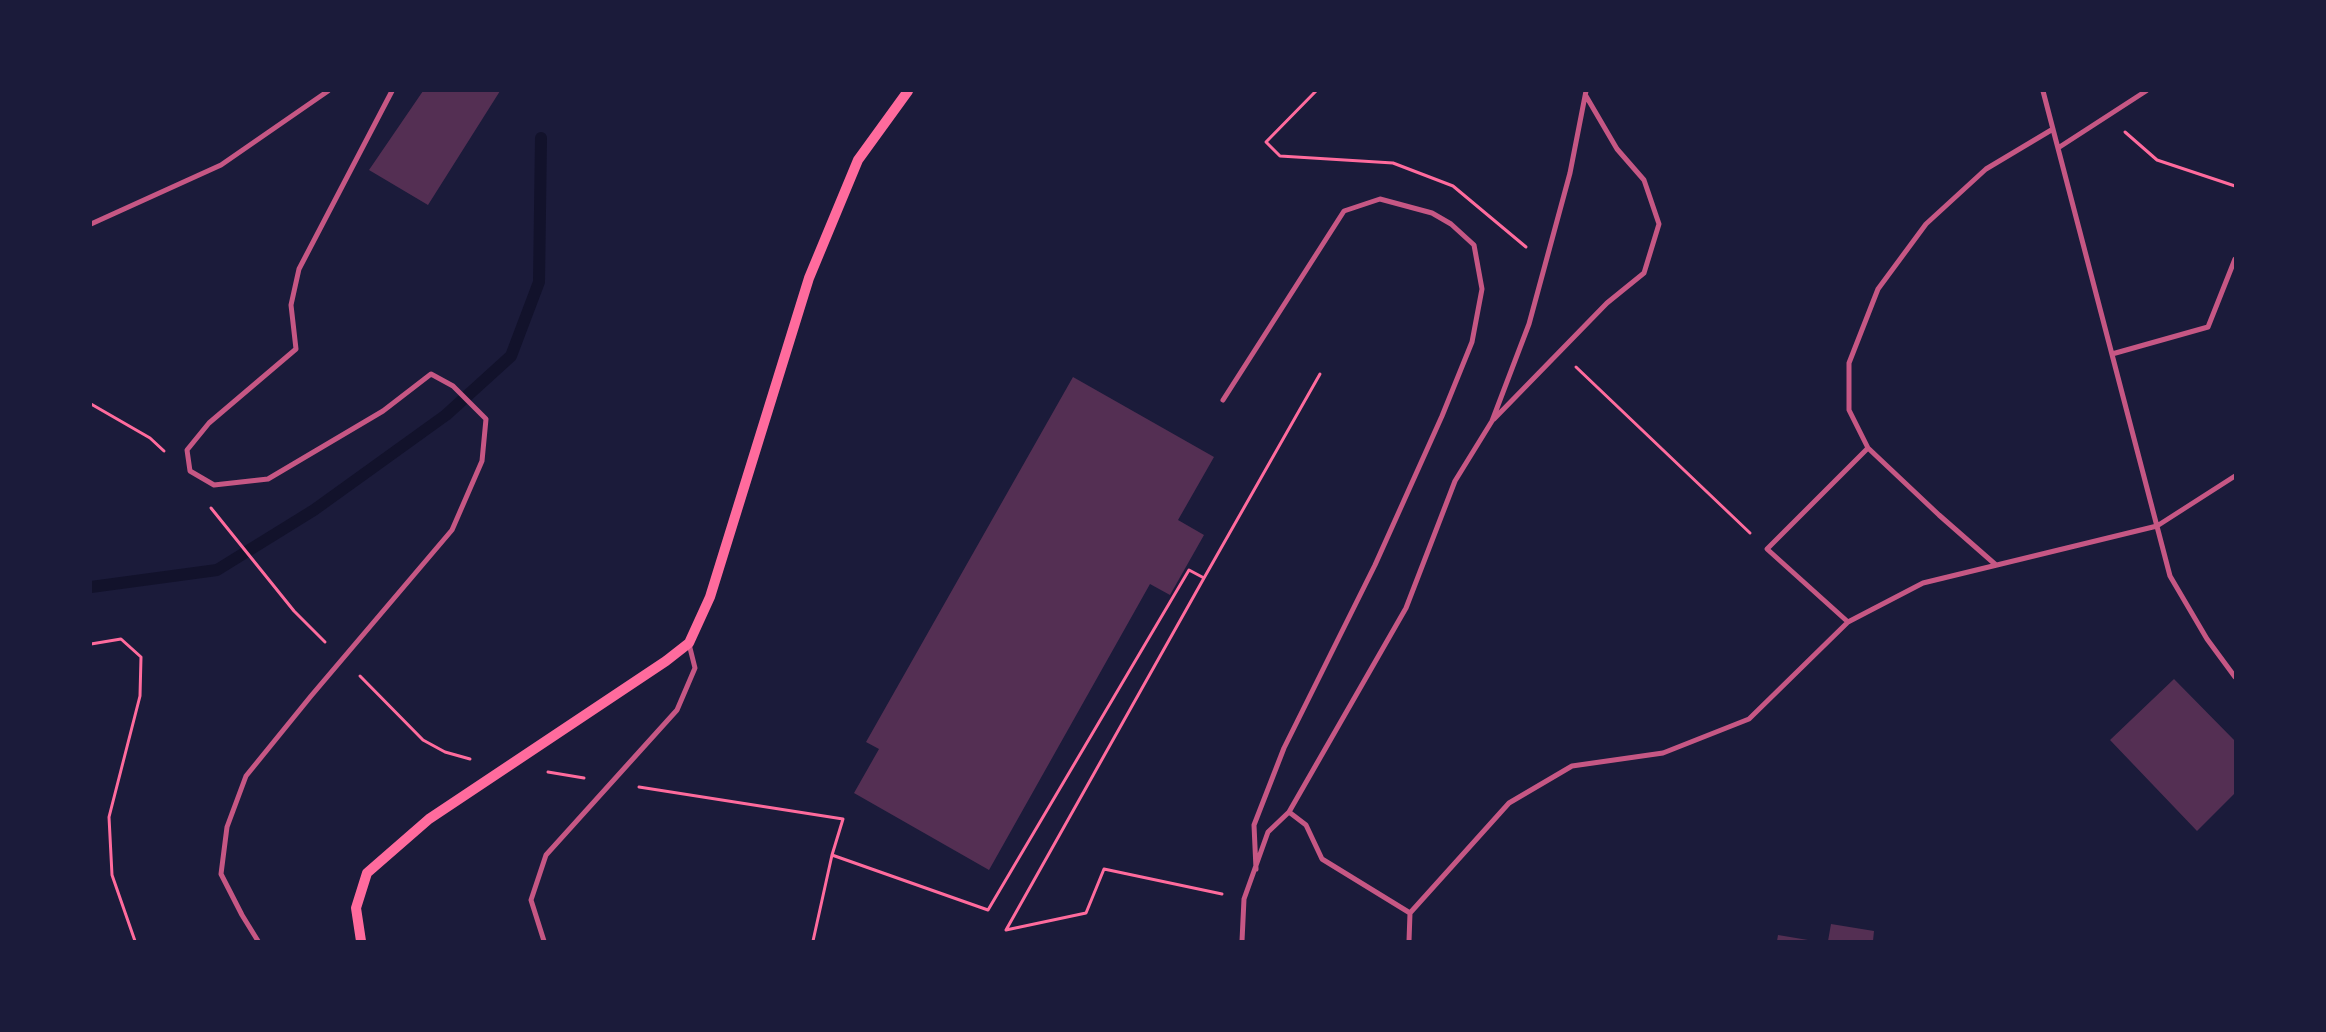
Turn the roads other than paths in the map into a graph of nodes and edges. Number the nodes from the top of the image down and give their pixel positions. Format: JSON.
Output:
{"nodes":[{"id":1,"x":328,"y":91,"type":"edge"},
{"id":2,"x":392,"y":91,"type":"edge"},
{"id":3,"x":908,"y":91,"type":"edge"},
{"id":4,"x":2043,"y":91,"type":"edge"},
{"id":5,"x":2146,"y":91,"type":"edge"},
{"id":6,"x":1586,"y":94,"type":"edge"},
{"id":7,"x":2053,"y":129,"type":"junction"},
{"id":8,"x":2058,"y":148,"type":"junction"},
{"id":9,"x":91,"y":224,"type":"edge"},
{"id":10,"x":2235,"y":259,"type":"edge"},
{"id":11,"x":2112,"y":354,"type":"junction"},
{"id":12,"x":1223,"y":400,"type":"dead end"},
{"id":13,"x":1492,"y":421,"type":"junction"},
{"id":14,"x":1868,"y":448,"type":"junction"},
{"id":15,"x":2235,"y":476,"type":"edge"},
{"id":16,"x":2156,"y":526,"type":"junction"},
{"id":17,"x":1996,"y":565,"type":"junction"},
{"id":18,"x":1848,"y":622,"type":"junction"},
{"id":19,"x":689,"y":643,"type":"junction"},
{"id":20,"x":2235,"y":677,"type":"edge"},
{"id":21,"x":1289,"y":812,"type":"junction"},
{"id":22,"x":1256,"y":869,"type":"junction"},
{"id":23,"x":1410,"y":914,"type":"junction"},
{"id":24,"x":258,"y":941,"type":"edge"},
{"id":25,"x":360,"y":941,"type":"edge"},
{"id":26,"x":544,"y":941,"type":"edge"},
{"id":27,"x":1242,"y":941,"type":"edge"},
{"id":28,"x":1409,"y":941,"type":"edge"}],
"edges":[{"from":1,"to":9,"type":"street"},
{"from":2,"to":24,"type":"street"},
{"from":3,"to":19,"type":"main road"},
{"from":4,"to":7,"type":"street"},
{"from":5,"to":8,"type":"street"},
{"from":6,"to":13,"type":"street"},
{"from":6,"to":13,"type":"street"},
{"from":7,"to":8,"type":"street"},
{"from":7,"to":14,"type":"street"},
{"from":8,"to":11,"type":"street"},
{"from":10,"to":11,"type":"street"},
{"from":11,"to":16,"type":"street"},
{"from":12,"to":22,"type":"street"},
{"from":13,"to":21,"type":"street"},
{"from":14,"to":17,"type":"street"},
{"from":14,"to":18,"type":"street"},
{"from":15,"to":16,"type":"street"},
{"from":16,"to":17,"type":"street"},
{"from":16,"to":20,"type":"street"},
{"from":17,"to":18,"type":"street"},
{"from":18,"to":23,"type":"street"},
{"from":19,"to":25,"type":"main road"},
{"from":19,"to":26,"type":"street"},
{"from":21,"to":22,"type":"street"},
{"from":21,"to":23,"type":"street"},
{"from":22,"to":27,"type":"street"},
{"from":23,"to":28,"type":"street"}]}
